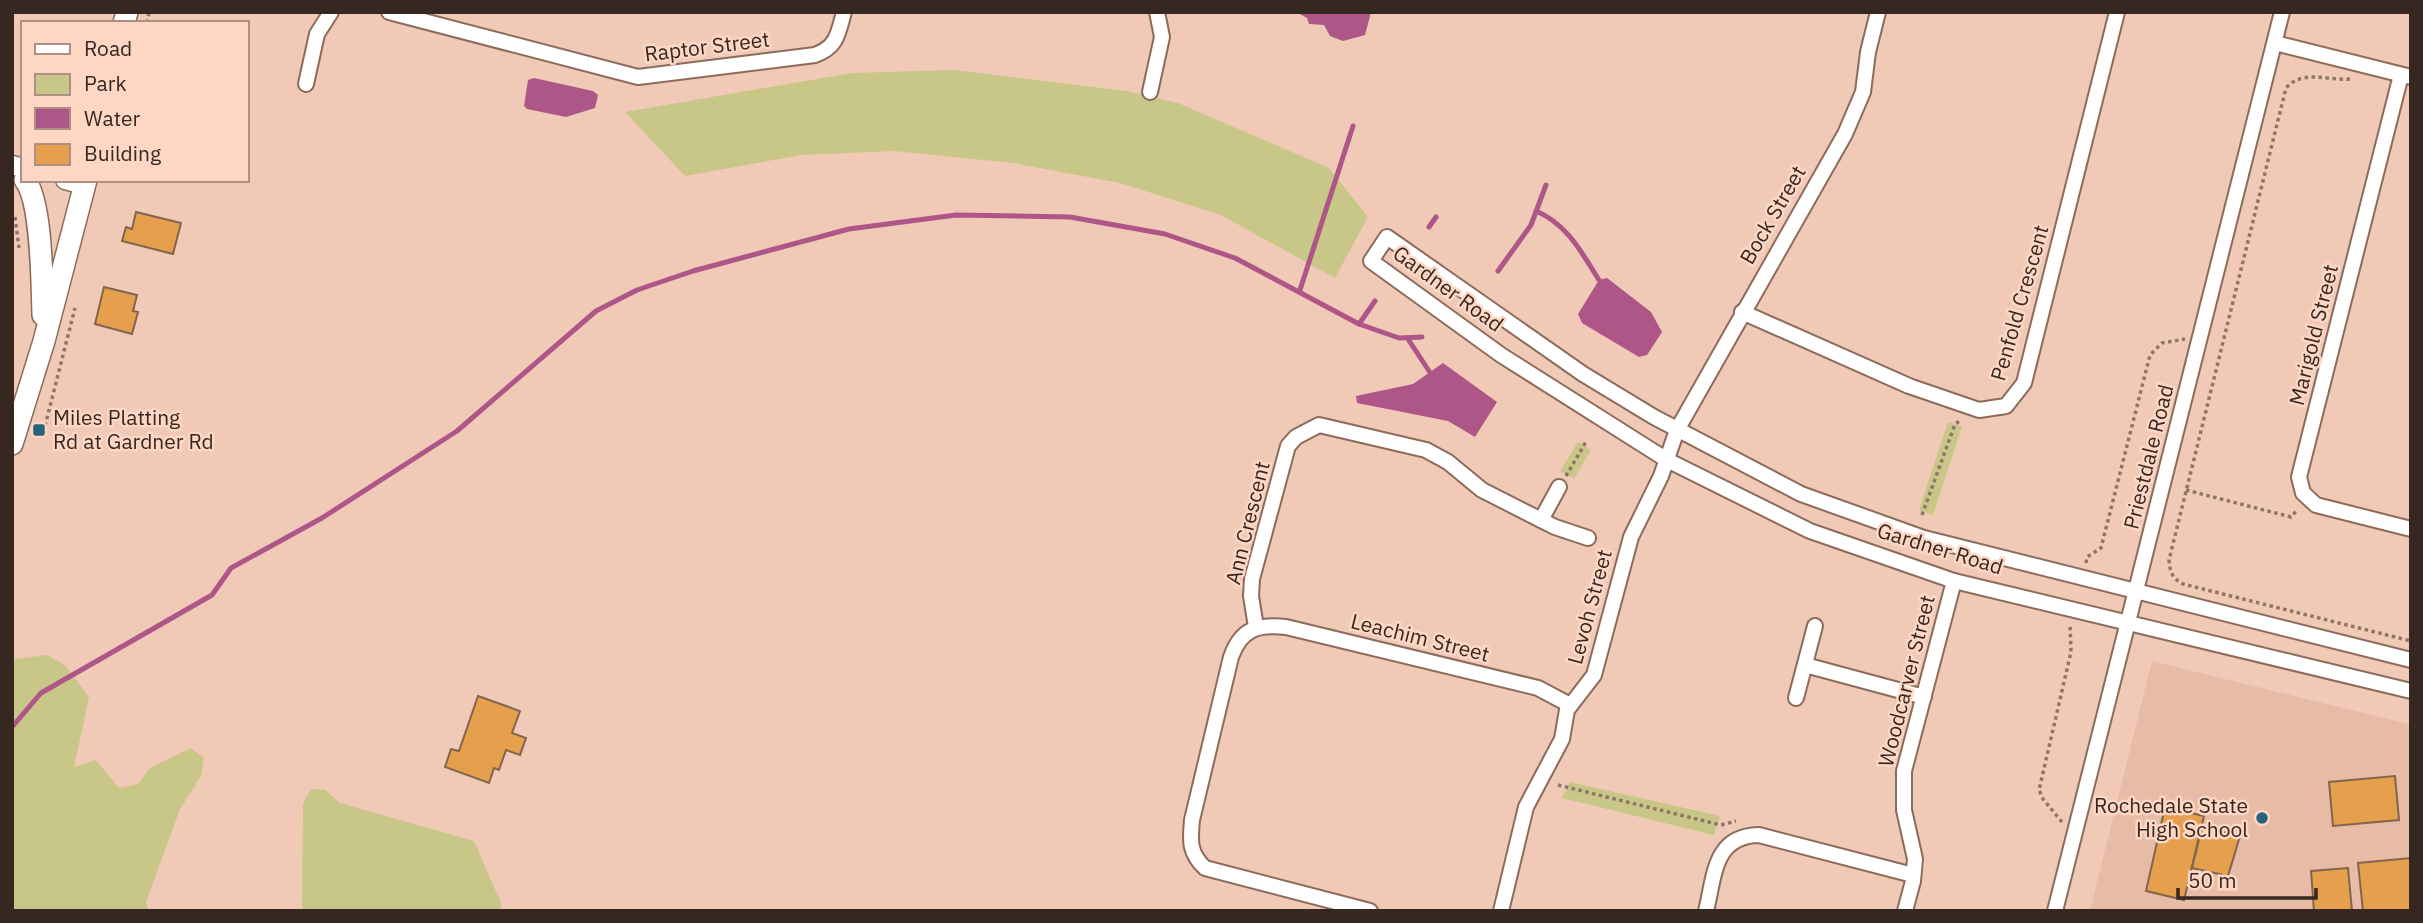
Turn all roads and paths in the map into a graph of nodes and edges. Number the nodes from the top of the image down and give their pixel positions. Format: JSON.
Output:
{"nodes":[{"id":1,"x":331,"y":12,"type":"edge"},
{"id":2,"x":389,"y":12,"type":"edge"},
{"id":3,"x":844,"y":12,"type":"edge"},
{"id":4,"x":1157,"y":12,"type":"edge"},
{"id":5,"x":1878,"y":12,"type":"edge"},
{"id":6,"x":2117,"y":12,"type":"edge"},
{"id":7,"x":2282,"y":12,"type":"edge"},
{"id":8,"x":2274,"y":43,"type":"junction"},
{"id":9,"x":2406,"y":76,"type":"edge"},
{"id":10,"x":2356,"y":79,"type":"dead end"},
{"id":11,"x":306,"y":84,"type":"dead end"},
{"id":12,"x":1150,"y":92,"type":"dead end"},
{"id":13,"x":26,"y":182,"type":"edge"},
{"id":14,"x":78,"y":182,"type":"edge"},
{"id":15,"x":1742,"y":312,"type":"junction"},
{"id":16,"x":44,"y":341,"type":"junction"},
{"id":17,"x":1970,"y":408,"type":"junction"},
{"id":18,"x":1678,"y":430,"type":"junction"},
{"id":19,"x":1587,"y":440,"type":"dead end"},
{"id":20,"x":12,"y":444,"type":"edge"},
{"id":21,"x":1667,"y":460,"type":"junction"},
{"id":22,"x":1559,"y":487,"type":"joint"},
{"id":23,"x":2186,"y":490,"type":"junction"},
{"id":24,"x":2309,"y":499,"type":"junction"},
{"id":25,"x":1923,"y":515,"type":"dead end"},
{"id":26,"x":1541,"y":520,"type":"junction"},
{"id":27,"x":2411,"y":529,"type":"edge"},
{"id":28,"x":1588,"y":538,"type":"dead end"},
{"id":29,"x":1954,"y":581,"type":"junction"},
{"id":30,"x":2137,"y":589,"type":"junction"},
{"id":31,"x":2129,"y":622,"type":"junction"},
{"id":32,"x":1815,"y":626,"type":"dead end"},
{"id":33,"x":1256,"y":627,"type":"junction"},
{"id":34,"x":2411,"y":641,"type":"edge"},
{"id":35,"x":2411,"y":660,"type":"edge"},
{"id":36,"x":1805,"y":665,"type":"junction"},
{"id":37,"x":2411,"y":691,"type":"edge"},
{"id":38,"x":1924,"y":697,"type":"junction"},
{"id":39,"x":1796,"y":698,"type":"dead end"},
{"id":40,"x":1570,"y":705,"type":"junction"},
{"id":41,"x":1558,"y":785,"type":"dead end"},
{"id":42,"x":1739,"y":821,"type":"dead end"},
{"id":43,"x":1913,"y":875,"type":"junction"},
{"id":44,"x":1370,"y":911,"type":"edge"},
{"id":45,"x":1501,"y":911,"type":"edge"},
{"id":46,"x":1706,"y":911,"type":"edge"},
{"id":47,"x":1905,"y":911,"type":"edge"},
{"id":48,"x":2055,"y":911,"type":"edge"}],
"edges":[{"from":1,"to":11,"type":"street"},
{"from":2,"to":3,"type":"street","name":"Raptor Street"},
{"from":4,"to":12,"type":"street"},
{"from":5,"to":15,"type":"street","name":"Bock Street"},
{"from":6,"to":17,"type":"street","name":"Penfold Crescent"},
{"from":7,"to":8,"type":"street","name":"Priestdale Road"},
{"from":8,"to":9,"type":"street"},
{"from":8,"to":30,"type":"street","name":"Priestdale Road"},
{"from":9,"to":24,"type":"street","name":"Marigold Street"},
{"from":10,"to":23,"type":"path"},
{"from":13,"to":16,"type":"main road"},
{"from":14,"to":16,"type":"main road"},
{"from":15,"to":17,"type":"street","name":"Penfold Crescent"},
{"from":15,"to":18,"type":"street","name":"Bock Street"},
{"from":16,"to":20,"type":"main road"},
{"from":17,"to":25,"type":"path"},
{"from":18,"to":21,"type":"street","name":"Levoh Street"},
{"from":18,"to":21,"type":"street","name":"Gardner Road"},
{"from":18,"to":30,"type":"street","name":"Gardner Road"},
{"from":19,"to":22,"type":"path"},
{"from":21,"to":29,"type":"street","name":"Gardner Road"},
{"from":21,"to":40,"type":"street","name":"Levoh Street"},
{"from":22,"to":26,"type":"street"},
{"from":23,"to":24,"type":"path"},
{"from":23,"to":34,"type":"path"},
{"from":24,"to":27,"type":"street"},
{"from":26,"to":28,"type":"street","name":"Ann Crescent"},
{"from":26,"to":33,"type":"street","name":"Ann Crescent"},
{"from":29,"to":31,"type":"street","name":"Gardner Road"},
{"from":29,"to":38,"type":"street","name":"Woodcarver Street"},
{"from":30,"to":31,"type":"street","name":"Priestdale Road"},
{"from":30,"to":35,"type":"street","name":"Gardner Road"},
{"from":31,"to":37,"type":"street","name":"Gardner Road"},
{"from":31,"to":48,"type":"street","name":"Priestdale Road"},
{"from":32,"to":36,"type":"street"},
{"from":33,"to":40,"type":"street","name":"Leachim Street"},
{"from":33,"to":44,"type":"street"},
{"from":36,"to":38,"type":"street"},
{"from":36,"to":39,"type":"street"},
{"from":38,"to":43,"type":"street","name":"Woodcarver Street"},
{"from":40,"to":45,"type":"street","name":"Levoh Street"},
{"from":41,"to":42,"type":"path"},
{"from":43,"to":46,"type":"street"},
{"from":43,"to":47,"type":"street","name":"Woodcarver Street"}]}
